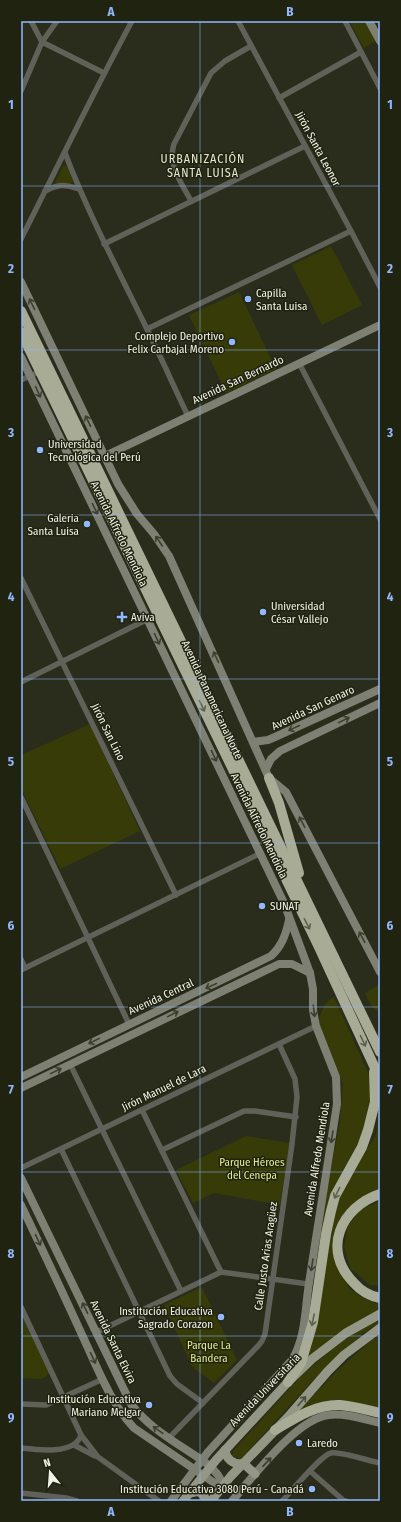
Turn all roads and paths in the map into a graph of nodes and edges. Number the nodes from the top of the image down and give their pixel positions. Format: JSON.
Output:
{"nodes":[{"id":1,"x":31,"y":21,"type":"edge"},
{"id":2,"x":57,"y":21,"type":"edge"},
{"id":3,"x":132,"y":21,"type":"edge"},
{"id":4,"x":238,"y":21,"type":"edge"},
{"id":5,"x":345,"y":21,"type":"edge"},
{"id":6,"x":369,"y":21,"type":"edge"},
{"id":7,"x":380,"y":41,"type":"edge"},
{"id":8,"x":42,"y":42,"type":"junction"},
{"id":9,"x":251,"y":46,"type":"junction"},
{"id":10,"x":361,"y":52,"type":"junction"},
{"id":11,"x":104,"y":73,"type":"junction"},
{"id":12,"x":380,"y":88,"type":"edge"},
{"id":13,"x":21,"y":91,"type":"edge"},
{"id":14,"x":279,"y":98,"type":"junction"},
{"id":15,"x":305,"y":146,"type":"junction"},
{"id":16,"x":65,"y":153,"type":"junction"},
{"id":17,"x":79,"y":189,"type":"junction"},
{"id":18,"x":45,"y":192,"type":"junction"},
{"id":19,"x":191,"y":201,"type":"junction"},
{"id":20,"x":351,"y":231,"type":"junction"},
{"id":21,"x":21,"y":239,"type":"edge"},
{"id":22,"x":104,"y":244,"type":"junction"},
{"id":23,"x":21,"y":282,"type":"edge"},
{"id":24,"x":380,"y":287,"type":"edge"},
{"id":25,"x":21,"y":311,"type":"edge"},
{"id":26,"x":380,"y":325,"type":"edge"},
{"id":27,"x":147,"y":329,"type":"junction"},
{"id":28,"x":21,"y":332,"type":"edge"},
{"id":29,"x":21,"y":357,"type":"edge"},
{"id":30,"x":299,"y":363,"type":"junction"},
{"id":31,"x":41,"y":371,"type":"junction"},
{"id":32,"x":31,"y":376,"type":"junction"},
{"id":33,"x":21,"y":380,"type":"edge"},
{"id":34,"x":188,"y":416,"type":"junction"},
{"id":35,"x":105,"y":456,"type":"junction"},
{"id":36,"x":380,"y":519,"type":"edge"},
{"id":37,"x":21,"y":578,"type":"edge"},
{"id":38,"x":148,"y":620,"type":"junction"},
{"id":39,"x":63,"y":661,"type":"junction"},
{"id":40,"x":21,"y":682,"type":"edge"},
{"id":41,"x":380,"y":689,"type":"edge"},
{"id":42,"x":363,"y":697,"type":"junction"},
{"id":43,"x":380,"y":703,"type":"edge"},
{"id":44,"x":369,"y":708,"type":"junction"},
{"id":45,"x":253,"y":742,"type":"junction"},
{"id":46,"x":268,"y":774,"type":"junction"},
{"id":47,"x":21,"y":797,"type":"edge"},
{"id":48,"x":261,"y":853,"type":"junction"},
{"id":49,"x":303,"y":891,"type":"junction"},
{"id":50,"x":176,"y":895,"type":"junction"},
{"id":51,"x":289,"y":919,"type":"junction"},
{"id":52,"x":89,"y":937,"type":"junction"},
{"id":53,"x":21,"y":959,"type":"edge"},
{"id":54,"x":23,"y":969,"type":"edge"},
{"id":55,"x":310,"y":972,"type":"junction"},
{"id":56,"x":380,"y":972,"type":"edge"},
{"id":57,"x":234,"y":980,"type":"junction"},
{"id":58,"x":129,"y":1024,"type":"junction"},
{"id":59,"x":316,"y":1026,"type":"junction"},
{"id":60,"x":370,"y":1029,"type":"junction"},
{"id":61,"x":380,"y":1040,"type":"edge"},
{"id":62,"x":279,"y":1044,"type":"junction"},
{"id":63,"x":380,"y":1052,"type":"edge"},
{"id":64,"x":70,"y":1064,"type":"junction"},
{"id":65,"x":374,"y":1064,"type":"junction"},
{"id":66,"x":21,"y":1077,"type":"edge"},
{"id":67,"x":380,"y":1079,"type":"edge"},
{"id":68,"x":21,"y":1088,"type":"edge"},
{"id":69,"x":142,"y":1110,"type":"junction"},
{"id":70,"x":296,"y":1117,"type":"junction"},
{"id":71,"x":102,"y":1129,"type":"junction"},
{"id":72,"x":61,"y":1149,"type":"junction"},
{"id":73,"x":162,"y":1150,"type":"junction"},
{"id":74,"x":21,"y":1168,"type":"edge"},
{"id":75,"x":21,"y":1178,"type":"edge"},
{"id":76,"x":380,"y":1194,"type":"edge"},
{"id":77,"x":21,"y":1205,"type":"edge"},
{"id":78,"x":24,"y":1217,"type":"edge"},
{"id":79,"x":221,"y":1272,"type":"junction"},
{"id":80,"x":272,"y":1279,"type":"junction"},
{"id":81,"x":308,"y":1284,"type":"junction"},
{"id":82,"x":181,"y":1291,"type":"junction"},
{"id":83,"x":380,"y":1298,"type":"edge"},
{"id":84,"x":21,"y":1307,"type":"edge"},
{"id":85,"x":139,"y":1312,"type":"junction"},
{"id":86,"x":380,"y":1314,"type":"edge"},
{"id":87,"x":380,"y":1328,"type":"edge"},
{"id":88,"x":97,"y":1332,"type":"junction"},
{"id":89,"x":301,"y":1337,"type":"joint"},
{"id":90,"x":103,"y":1379,"type":"junction"},
{"id":91,"x":288,"y":1382,"type":"junction"},
{"id":92,"x":63,"y":1398,"type":"junction"},
{"id":93,"x":202,"y":1403,"type":"junction"},
{"id":94,"x":21,"y":1404,"type":"edge"},
{"id":95,"x":380,"y":1413,"type":"edge"},
{"id":96,"x":380,"y":1423,"type":"edge"},
{"id":97,"x":275,"y":1430,"type":"junction"},
{"id":98,"x":81,"y":1435,"type":"junction"},
{"id":99,"x":170,"y":1438,"type":"junction"},
{"id":100,"x":74,"y":1445,"type":"junction"},
{"id":101,"x":21,"y":1448,"type":"edge"},
{"id":102,"x":225,"y":1450,"type":"junction"},
{"id":103,"x":98,"y":1457,"type":"junction"},
{"id":104,"x":201,"y":1460,"type":"junction"},
{"id":105,"x":380,"y":1463,"type":"edge"},
{"id":106,"x":243,"y":1464,"type":"junction"},
{"id":107,"x":210,"y":1466,"type":"junction"},
{"id":108,"x":195,"y":1469,"type":"junction"},
{"id":109,"x":310,"y":1471,"type":"junction"},
{"id":110,"x":203,"y":1474,"type":"junction"},
{"id":111,"x":255,"y":1474,"type":"junction"},
{"id":112,"x":223,"y":1485,"type":"junction"},
{"id":113,"x":21,"y":1493,"type":"edge"},
{"id":114,"x":190,"y":1493,"type":"junction"},
{"id":115,"x":77,"y":1501,"type":"edge"},
{"id":116,"x":159,"y":1501,"type":"edge"},
{"id":117,"x":171,"y":1501,"type":"edge"},
{"id":118,"x":183,"y":1501,"type":"edge"},
{"id":119,"x":206,"y":1501,"type":"edge"},
{"id":120,"x":211,"y":1501,"type":"edge"},
{"id":121,"x":232,"y":1501,"type":"edge"},
{"id":122,"x":282,"y":1501,"type":"edge"},
{"id":123,"x":344,"y":1501,"type":"edge"}],
"edges":[{"from":1,"to":8,"type":"street"},
{"from":2,"to":8,"type":"street"},
{"from":3,"to":11,"type":"street"},
{"from":4,"to":9,"type":"street","name":"Jirón Santa Leonor"},
{"from":5,"to":10,"type":"street"},
{"from":6,"to":7,"type":"main road"},
{"from":8,"to":11,"type":"street"},
{"from":8,"to":13,"type":"street"},
{"from":9,"to":14,"type":"street","name":"Jirón Santa Leonor"},
{"from":9,"to":19,"type":"street"},
{"from":10,"to":12,"type":"street"},
{"from":10,"to":14,"type":"street"},
{"from":11,"to":16,"type":"street"},
{"from":14,"to":15,"type":"street","name":"Jirón Santa Leonor"},
{"from":15,"to":19,"type":"street"},
{"from":15,"to":20,"type":"street","name":"Jirón Santa Leonor"},
{"from":16,"to":17,"type":"street"},
{"from":16,"to":18,"type":"street"},
{"from":17,"to":18,"type":"street"},
{"from":17,"to":22,"type":"street"},
{"from":18,"to":21,"type":"street"},
{"from":19,"to":22,"type":"street"},
{"from":20,"to":24,"type":"street","name":"Jirón Santa Leonor"},
{"from":20,"to":27,"type":"street"},
{"from":22,"to":27,"type":"street"},
{"from":35,"to":23,"type":"main road","name":"Avenida Alfredo Mendiola","one_way":true},
{"from":25,"to":49,"type":"highway","name":"Avenida Panamericana Norte"},
{"from":26,"to":30,"type":"main road","name":"Avenida San Bernardo"},
{"from":27,"to":34,"type":"street"},
{"from":28,"to":31,"type":"highway","name":"Avenida Panamericana Norte"},
{"from":29,"to":32,"type":"main road","name":"Avenida Alfredo Mendiola"},
{"from":30,"to":34,"type":"main road","name":"Avenida San Bernardo"},
{"from":30,"to":36,"type":"street"},
{"from":31,"to":32,"type":"street"},
{"from":31,"to":65,"type":"highway","name":"Avenida Panamericana Norte","one_way":true},
{"from":32,"to":33,"type":"street"},
{"from":32,"to":38,"type":"main road","name":"Avenida Alfredo Mendiola","one_way":true},
{"from":34,"to":35,"type":"main road","name":"Avenida San Bernardo"},
{"from":45,"to":35,"type":"main road","name":"Avenida Alfredo Mendiola","one_way":true},
{"from":37,"to":39,"type":"street","name":"Jirón San Lino"},
{"from":38,"to":39,"type":"street"},
{"from":38,"to":48,"type":"main road","name":"Avenida Alfredo Mendiola","one_way":true},
{"from":39,"to":40,"type":"street"},
{"from":39,"to":50,"type":"street","name":"Jirón San Lino"},
{"from":41,"to":42,"type":"main road","name":"Avenida San Genaro"},
{"from":42,"to":44,"type":"main road"},
{"from":42,"to":45,"type":"main road","name":"Avenida San Genaro","one_way":true},
{"from":43,"to":44,"type":"main road"},
{"from":46,"to":44,"type":"main road","one_way":true},
{"from":45,"to":46,"type":"main road","name":"Avenida Alfredo Mendiola"},
{"from":46,"to":49,"type":"highway"},
{"from":56,"to":46,"type":"main road","name":"Avenida Alfredo Mendiola","one_way":true},
{"from":47,"to":52,"type":"street"},
{"from":48,"to":50,"type":"street"},
{"from":48,"to":51,"type":"main road","name":"Avenida Alfredo Mendiola"},
{"from":49,"to":60,"type":"highway","name":"Avenida Panamericana Norte"},
{"from":50,"to":52,"type":"street"},
{"from":51,"to":55,"type":"main road","name":"Avenida Alfredo Mendiola"},
{"from":51,"to":57,"type":"main road","name":"Avenida Central"},
{"from":52,"to":54,"type":"street"},
{"from":52,"to":58,"type":"street"},
{"from":53,"to":54,"type":"street"},
{"from":55,"to":57,"type":"main road","name":"Avenida Central"},
{"from":55,"to":59,"type":"main road","name":"Avenida Alfredo Mendiola","one_way":true},
{"from":57,"to":58,"type":"main road","name":"Avenida Central","one_way":true},
{"from":64,"to":57,"type":"main road","name":"Avenida Central","one_way":true},
{"from":58,"to":66,"type":"main road","name":"Avenida Central","one_way":true},
{"from":59,"to":62,"type":"street","name":"Jirón Manuel de Lara"},
{"from":59,"to":81,"type":"main road","name":"Avenida Alfredo Mendiola","one_way":true},
{"from":60,"to":61,"type":"highway"},
{"from":60,"to":63,"type":"highway","name":"Avenida Panamericana Norte"},
{"from":62,"to":69,"type":"street","name":"Jirón Manuel de Lara"},
{"from":62,"to":70,"type":"street","name":"Calle Justo Arias Aragüez"},
{"from":68,"to":64,"type":"main road","name":"Avenida Central","one_way":true},
{"from":64,"to":71,"type":"street"},
{"from":65,"to":67,"type":"highway","name":"Avenida Panamericana Norte"},
{"from":65,"to":91,"type":"highway","one_way":true},
{"from":69,"to":71,"type":"street","name":"Jirón Manuel de Lara"},
{"from":69,"to":73,"type":"street"},
{"from":70,"to":73,"type":"street"},
{"from":70,"to":80,"type":"street","name":"Calle Justo Arias Aragüez"},
{"from":71,"to":72,"type":"street","name":"Jirón Manuel de Lara"},
{"from":71,"to":82,"type":"street"},
{"from":72,"to":74,"type":"street","name":"Jirón Manuel de Lara"},
{"from":72,"to":85,"type":"street"},
{"from":73,"to":79,"type":"street"},
{"from":88,"to":75,"type":"main road","name":"Avenida Santa Elvira","one_way":true},
{"from":76,"to":83,"type":"highway"},
{"from":77,"to":78,"type":"main road"},
{"from":78,"to":90,"type":"main road","one_way":true},
{"from":79,"to":80,"type":"street"},
{"from":79,"to":82,"type":"street"},
{"from":80,"to":81,"type":"street"},
{"from":80,"to":93,"type":"street","name":"Calle Justo Arias Aragüez"},
{"from":81,"to":89,"type":"main road","name":"Avenida Alfredo Mendiola"},
{"from":82,"to":85,"type":"street"},
{"from":84,"to":92,"type":"street"},
{"from":85,"to":88,"type":"street"},
{"from":85,"to":93,"type":"street"},
{"from":86,"to":91,"type":"main road","name":"Avenida Universitaria"},
{"from":97,"to":87,"type":"main road","one_way":true},
{"from":99,"to":88,"type":"main road","name":"Avenida Santa Elvira","one_way":true},
{"from":89,"to":104,"type":"main road","name":"Avenida Universitaria"},
{"from":90,"to":92,"type":"street"},
{"from":90,"to":108,"type":"main road"},
{"from":91,"to":102,"type":"main road","name":"Avenida Universitaria"},
{"from":92,"to":94,"type":"street"},
{"from":92,"to":98,"type":"street"},
{"from":93,"to":99,"type":"street","name":"Calle Justo Arias Aragüez"},
{"from":95,"to":97,"type":"highway"},
{"from":111,"to":96,"type":"main road","one_way":true},
{"from":97,"to":106,"type":"main road"},
{"from":98,"to":100,"type":"street"},
{"from":98,"to":103,"type":"street"},
{"from":99,"to":104,"type":"main road","name":"Avenida Santa Elvira"},
{"from":100,"to":101,"type":"street"},
{"from":100,"to":103,"type":"street"},
{"from":102,"to":106,"type":"main road"},
{"from":102,"to":107,"type":"main road","name":"Avenida Universitaria"},
{"from":103,"to":116,"type":"street"},
{"from":104,"to":107,"type":"main road","name":"Avenida Santa Elvira"},
{"from":104,"to":108,"type":"main road","name":"Avenida Universitaria"},
{"from":105,"to":109,"type":"street"},
{"from":106,"to":111,"type":"main road"},
{"from":106,"to":112,"type":"main road"},
{"from":107,"to":110,"type":"main road","name":"Avenida Universitaria"},
{"from":107,"to":112,"type":"main road","name":"Avenida Santa Elvira"},
{"from":108,"to":110,"type":"main road"},
{"from":108,"to":117,"type":"main road","name":"Avenida Universitaria"},
{"from":109,"to":122,"type":"street"},
{"from":109,"to":123,"type":"street"},
{"from":110,"to":112,"type":"main road"},
{"from":110,"to":114,"type":"main road","name":"Avenida Universitaria"},
{"from":111,"to":121,"type":"main road"},
{"from":112,"to":120,"type":"main road"},
{"from":113,"to":115,"type":"street"},
{"from":114,"to":118,"type":"main road","name":"Avenida Universitaria"},
{"from":114,"to":119,"type":"main road"}]}
